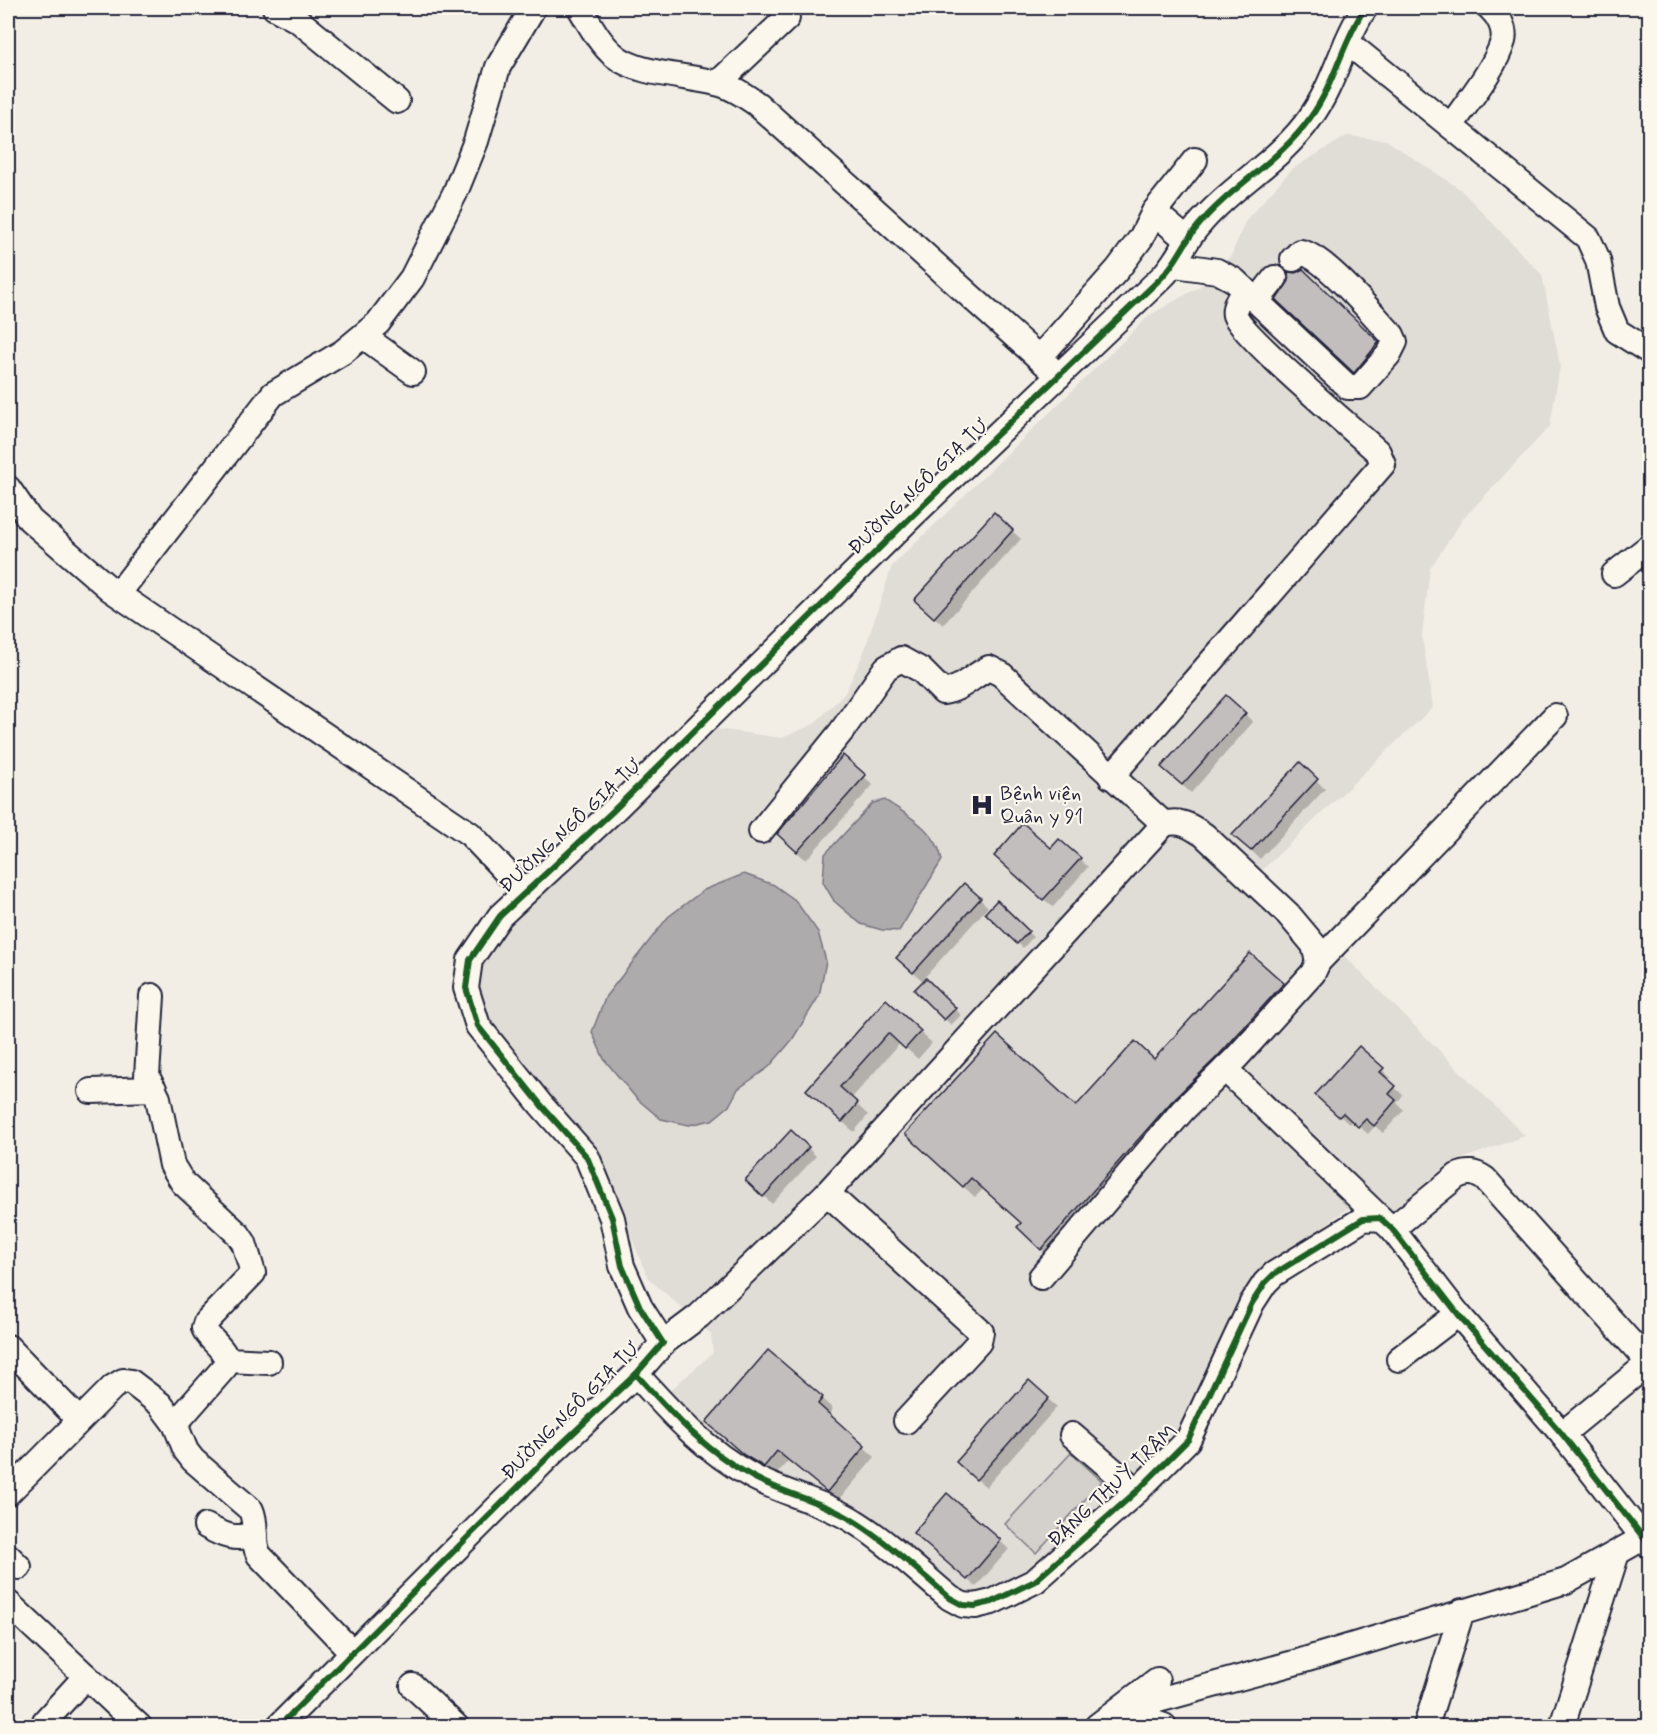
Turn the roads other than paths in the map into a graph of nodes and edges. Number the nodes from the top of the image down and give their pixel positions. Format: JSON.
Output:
{"nodes":[{"id":1,"x":275,"y":8,"type":"edge"},
{"id":2,"x":533,"y":8,"type":"edge"},
{"id":3,"x":580,"y":8,"type":"edge"},
{"id":4,"x":1365,"y":8,"type":"edge"},
{"id":5,"x":1490,"y":8,"type":"edge"},
{"id":6,"x":787,"y":18,"type":"dead end"},
{"id":7,"x":1347,"y":42,"type":"junction"},
{"id":8,"x":718,"y":83,"type":"junction"},
{"id":9,"x":397,"y":101,"type":"dead end"},
{"id":10,"x":1451,"y":126,"type":"junction"},
{"id":11,"x":1195,"y":160,"type":"dead end"},
{"id":12,"x":1154,"y":212,"type":"junction"},
{"id":13,"x":1187,"y":240,"type":"junction"},
{"id":14,"x":1293,"y":259,"type":"dead end"},
{"id":15,"x":1175,"y":265,"type":"junction"},
{"id":16,"x":1275,"y":278,"type":"dead end"},
{"id":17,"x":1251,"y":296,"type":"junction"},
{"id":18,"x":363,"y":336,"type":"junction"},
{"id":19,"x":1650,"y":352,"type":"edge"},
{"id":20,"x":1039,"y":358,"type":"junction"},
{"id":21,"x":412,"y":372,"type":"dead end"},
{"id":22,"x":1059,"y":376,"type":"junction"},
{"id":23,"x":8,"y":488,"type":"edge"},
{"id":24,"x":1650,"y":546,"type":"edge"},
{"id":25,"x":1614,"y":574,"type":"dead end"},
{"id":26,"x":118,"y":594,"type":"junction"},
{"id":27,"x":1555,"y":716,"type":"dead end"},
{"id":28,"x":1111,"y":777,"type":"junction"},
{"id":29,"x":1164,"y":824,"type":"junction"},
{"id":30,"x":761,"y":831,"type":"dead end"},
{"id":31,"x":525,"y":892,"type":"junction"},
{"id":32,"x":1318,"y":962,"type":"junction"},
{"id":33,"x":152,"y":996,"type":"dead end"},
{"id":34,"x":1225,"y":1069,"type":"junction"},
{"id":35,"x":154,"y":1089,"type":"junction"},
{"id":36,"x":91,"y":1091,"type":"dead end"},
{"id":37,"x":827,"y":1192,"type":"junction"},
{"id":38,"x":1386,"y":1224,"type":"junction"},
{"id":39,"x":1041,"y":1277,"type":"dead end"},
{"id":40,"x":1458,"y":1314,"type":"junction"},
{"id":41,"x":663,"y":1343,"type":"junction"},
{"id":42,"x":8,"y":1347,"type":"edge"},
{"id":43,"x":1399,"y":1359,"type":"dead end"},
{"id":44,"x":228,"y":1360,"type":"junction"},
{"id":45,"x":269,"y":1362,"type":"dead end"},
{"id":46,"x":1649,"y":1363,"type":"edge"},
{"id":47,"x":636,"y":1374,"type":"junction"},
{"id":48,"x":79,"y":1420,"type":"junction"},
{"id":49,"x":906,"y":1421,"type":"dead end"},
{"id":50,"x":175,"y":1424,"type":"junction"},
{"id":51,"x":1562,"y":1434,"type":"junction"},
{"id":52,"x":1072,"y":1435,"type":"dead end"},
{"id":53,"x":1137,"y":1491,"type":"junction"},
{"id":54,"x":8,"y":1493,"type":"edge"},
{"id":55,"x":206,"y":1526,"type":"dead end"},
{"id":56,"x":255,"y":1535,"type":"junction"},
{"id":57,"x":1646,"y":1542,"type":"edge"},
{"id":58,"x":1617,"y":1553,"type":"junction"},
{"id":59,"x":8,"y":1603,"type":"edge"},
{"id":60,"x":1462,"y":1611,"type":"junction"},
{"id":61,"x":352,"y":1652,"type":"junction"},
{"id":62,"x":86,"y":1676,"type":"junction"},
{"id":63,"x":1157,"y":1680,"type":"dead end"},
{"id":64,"x":413,"y":1686,"type":"dead end"},
{"id":65,"x":1118,"y":1711,"type":"junction"},
{"id":66,"x":45,"y":1722,"type":"dead end"},
{"id":67,"x":139,"y":1726,"type":"edge"},
{"id":68,"x":279,"y":1726,"type":"edge"},
{"id":69,"x":456,"y":1726,"type":"edge"},
{"id":70,"x":1097,"y":1726,"type":"edge"},
{"id":71,"x":1164,"y":1726,"type":"edge"},
{"id":72,"x":1426,"y":1726,"type":"edge"},
{"id":73,"x":1562,"y":1726,"type":"edge"}],
"edges":[{"from":1,"to":9,"type":"street"},
{"from":2,"to":18,"type":"street"},
{"from":3,"to":8,"type":"street"},
{"from":4,"to":7,"type":"street","name":"ĐƯỜNG NGÔ GIA TỰ"},
{"from":5,"to":10,"type":"street"},
{"from":6,"to":8,"type":"street"},
{"from":7,"to":10,"type":"street"},
{"from":7,"to":13,"type":"street","name":"ĐƯỜNG NGÔ GIA TỰ"},
{"from":8,"to":20,"type":"street"},
{"from":10,"to":19,"type":"street"},
{"from":11,"to":12,"type":"street"},
{"from":12,"to":13,"type":"street"},
{"from":12,"to":20,"type":"street"},
{"from":13,"to":15,"type":"street","name":"ĐƯỜNG NGÔ GIA TỰ"},
{"from":14,"to":17,"type":"street"},
{"from":15,"to":17,"type":"street"},
{"from":15,"to":22,"type":"street","name":"ĐƯỜNG NGÔ GIA TỰ"},
{"from":16,"to":17,"type":"street"},
{"from":17,"to":28,"type":"street"},
{"from":18,"to":21,"type":"street"},
{"from":18,"to":26,"type":"street"},
{"from":20,"to":22,"type":"street"},
{"from":22,"to":31,"type":"street","name":"ĐƯỜNG NGÔ GIA TỰ"},
{"from":23,"to":26,"type":"street"},
{"from":24,"to":25,"type":"street"},
{"from":26,"to":31,"type":"street"},
{"from":27,"to":32,"type":"street"},
{"from":28,"to":29,"type":"street"},
{"from":28,"to":30,"type":"street"},
{"from":29,"to":32,"type":"street"},
{"from":29,"to":37,"type":"street"},
{"from":31,"to":41,"type":"street","name":"ĐƯỜNG NGÔ GIA TỰ"},
{"from":32,"to":34,"type":"street"},
{"from":33,"to":35,"type":"street"},
{"from":34,"to":38,"type":"street"},
{"from":34,"to":39,"type":"street"},
{"from":35,"to":36,"type":"street"},
{"from":35,"to":44,"type":"street"},
{"from":37,"to":41,"type":"street"},
{"from":37,"to":49,"type":"street"},
{"from":38,"to":40,"type":"street"},
{"from":38,"to":46,"type":"street"},
{"from":38,"to":53,"type":"street","name":"ĐẶNG THUỲ TRÂM"},
{"from":40,"to":43,"type":"street"},
{"from":40,"to":51,"type":"street"},
{"from":41,"to":47,"type":"street","name":"ĐƯỜNG NGÔ GIA TỰ"},
{"from":42,"to":48,"type":"street"},
{"from":44,"to":45,"type":"street"},
{"from":44,"to":50,"type":"street"},
{"from":46,"to":51,"type":"street"},
{"from":47,"to":53,"type":"street","name":"ĐẶNG THUỲ TRÂM"},
{"from":47,"to":61,"type":"street","name":"ĐƯỜNG NGÔ GIA TỰ"},
{"from":48,"to":50,"type":"street"},
{"from":48,"to":54,"type":"street"},
{"from":50,"to":56,"type":"street"},
{"from":51,"to":57,"type":"street"},
{"from":52,"to":53,"type":"street"},
{"from":55,"to":56,"type":"street"},
{"from":56,"to":61,"type":"street"},
{"from":57,"to":58,"type":"street"},
{"from":58,"to":60,"type":"street"},
{"from":58,"to":73,"type":"street"},
{"from":59,"to":62,"type":"street"},
{"from":60,"to":65,"type":"street"},
{"from":60,"to":72,"type":"street"},
{"from":61,"to":68,"type":"street","name":"ĐƯỜNG NGÔ GIA TỰ"},
{"from":62,"to":66,"type":"street"},
{"from":62,"to":67,"type":"street"},
{"from":63,"to":65,"type":"street"},
{"from":64,"to":69,"type":"street"},
{"from":65,"to":70,"type":"street"},
{"from":65,"to":71,"type":"street"}]}
